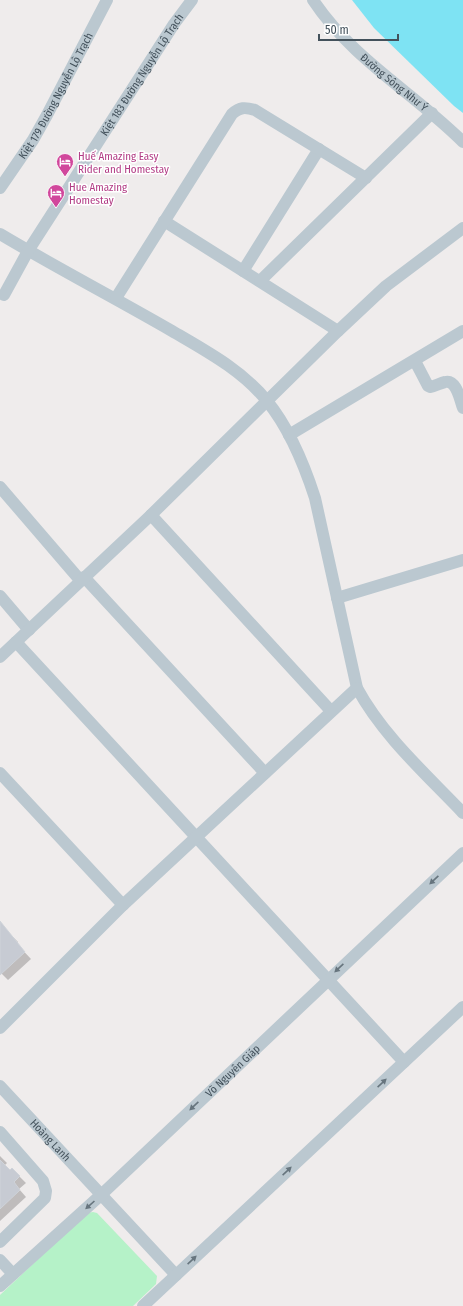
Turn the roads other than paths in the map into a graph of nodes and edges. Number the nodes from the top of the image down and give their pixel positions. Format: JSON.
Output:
{"nodes":[{"id":1,"x":107,"y":0,"type":"edge"},
{"id":2,"x":192,"y":0,"type":"edge"},
{"id":3,"x":313,"y":0,"type":"edge"},
{"id":4,"x":432,"y":113,"type":"junction"},
{"id":5,"x":463,"y":142,"type":"edge"},
{"id":6,"x":319,"y":149,"type":"junction"},
{"id":7,"x":366,"y":178,"type":"junction"},
{"id":8,"x":0,"y":188,"type":"edge"},
{"id":9,"x":164,"y":221,"type":"junction"},
{"id":10,"x":463,"y":228,"type":"edge"},
{"id":11,"x":0,"y":234,"type":"edge"},
{"id":12,"x":28,"y":251,"type":"junction"},
{"id":13,"x":243,"y":271,"type":"junction"},
{"id":14,"x":260,"y":281,"type":"junction"},
{"id":15,"x":4,"y":295,"type":"dead end"},
{"id":16,"x":116,"y":298,"type":"junction"},
{"id":17,"x":338,"y":330,"type":"junction"},
{"id":18,"x":463,"y":331,"type":"edge"},
{"id":19,"x":415,"y":361,"type":"junction"},
{"id":20,"x":268,"y":401,"type":"junction"},
{"id":21,"x":463,"y":408,"type":"edge"},
{"id":22,"x":289,"y":435,"type":"junction"},
{"id":23,"x":0,"y":486,"type":"edge"},
{"id":24,"x":151,"y":515,"type":"junction"},
{"id":25,"x":463,"y":560,"type":"edge"},
{"id":26,"x":82,"y":579,"type":"junction"},
{"id":27,"x":0,"y":596,"type":"edge"},
{"id":28,"x":337,"y":598,"type":"junction"},
{"id":29,"x":29,"y":630,"type":"junction"},
{"id":30,"x":6,"y":648,"type":"edge"},
{"id":31,"x":357,"y":688,"type":"junction"},
{"id":32,"x":331,"y":711,"type":"junction"},
{"id":33,"x":0,"y":773,"type":"edge"},
{"id":34,"x":265,"y":773,"type":"junction"},
{"id":35,"x":463,"y":813,"type":"edge"},
{"id":36,"x":196,"y":838,"type":"junction"},
{"id":37,"x":463,"y":853,"type":"edge"},
{"id":38,"x":123,"y":905,"type":"junction"},
{"id":39,"x":327,"y":980,"type":"junction"},
{"id":40,"x":463,"y":1007,"type":"edge"},
{"id":41,"x":0,"y":1028,"type":"edge"},
{"id":42,"x":404,"y":1062,"type":"junction"},
{"id":43,"x":0,"y":1086,"type":"edge"},
{"id":44,"x":0,"y":1132,"type":"edge"},
{"id":45,"x":102,"y":1194,"type":"junction"},
{"id":46,"x":0,"y":1242,"type":"edge"},
{"id":47,"x":0,"y":1260,"type":"edge"},
{"id":48,"x":13,"y":1274,"type":"junction"},
{"id":49,"x":176,"y":1275,"type":"junction"},
{"id":50,"x":0,"y":1286,"type":"edge"},
{"id":51,"x":143,"y":1306,"type":"edge"}],
"edges":[{"from":1,"to":8,"type":"street","name":"Kiệt 179 Đường Nguyễn Lộ Trạch"},
{"from":2,"to":12,"type":"street","name":"Kiệt 183 Đường Nguyễn Lộ Trạch"},
{"from":3,"to":4,"type":"street","name":"Đường Sông Như Ý"},
{"from":4,"to":5,"type":"street","name":"Đường Sông Như Ý"},
{"from":4,"to":7,"type":"street"},
{"from":6,"to":7,"type":"street"},
{"from":6,"to":9,"type":"street"},
{"from":6,"to":13,"type":"street"},
{"from":7,"to":14,"type":"street"},
{"from":9,"to":13,"type":"street"},
{"from":9,"to":16,"type":"street"},
{"from":10,"to":17,"type":"street"},
{"from":11,"to":12,"type":"street"},
{"from":12,"to":15,"type":"street","name":"Kiệt 183 Đường Nguyễn Lộ Trạch"},
{"from":12,"to":16,"type":"street"},
{"from":13,"to":14,"type":"street"},
{"from":14,"to":17,"type":"street"},
{"from":16,"to":20,"type":"street"},
{"from":17,"to":20,"type":"street"},
{"from":18,"to":19,"type":"street"},
{"from":19,"to":21,"type":"street"},
{"from":19,"to":22,"type":"street"},
{"from":20,"to":22,"type":"street"},
{"from":20,"to":24,"type":"street"},
{"from":22,"to":28,"type":"street"},
{"from":23,"to":26,"type":"street"},
{"from":24,"to":26,"type":"street"},
{"from":24,"to":32,"type":"street"},
{"from":25,"to":28,"type":"street"},
{"from":26,"to":29,"type":"street"},
{"from":26,"to":34,"type":"street"},
{"from":27,"to":29,"type":"street"},
{"from":28,"to":31,"type":"street"},
{"from":29,"to":30,"type":"street"},
{"from":30,"to":36,"type":"street"},
{"from":31,"to":32,"type":"street"},
{"from":31,"to":35,"type":"street"},
{"from":32,"to":34,"type":"street"},
{"from":33,"to":38,"type":"street"},
{"from":34,"to":36,"type":"street"},
{"from":36,"to":38,"type":"street"},
{"from":36,"to":39,"type":"street"},
{"from":37,"to":39,"type":"street","name":"Võ Nguyên Giáp","one_way":true},
{"from":38,"to":41,"type":"street"},
{"from":39,"to":42,"type":"street"},
{"from":39,"to":45,"type":"street","name":"Võ Nguyên Giáp","one_way":true},
{"from":40,"to":42,"type":"street"},
{"from":49,"to":42,"type":"street","one_way":true},
{"from":43,"to":45,"type":"street","name":"Hoàng Lanh"},
{"from":44,"to":46,"type":"street"},
{"from":45,"to":48,"type":"street","name":"Võ Nguyên Giáp","one_way":true},
{"from":45,"to":49,"type":"street","name":"Hoàng Lanh"},
{"from":47,"to":48,"type":"street"},
{"from":48,"to":50,"type":"street","name":"Võ Nguyên Giáp"},
{"from":49,"to":51,"type":"street"}]}
